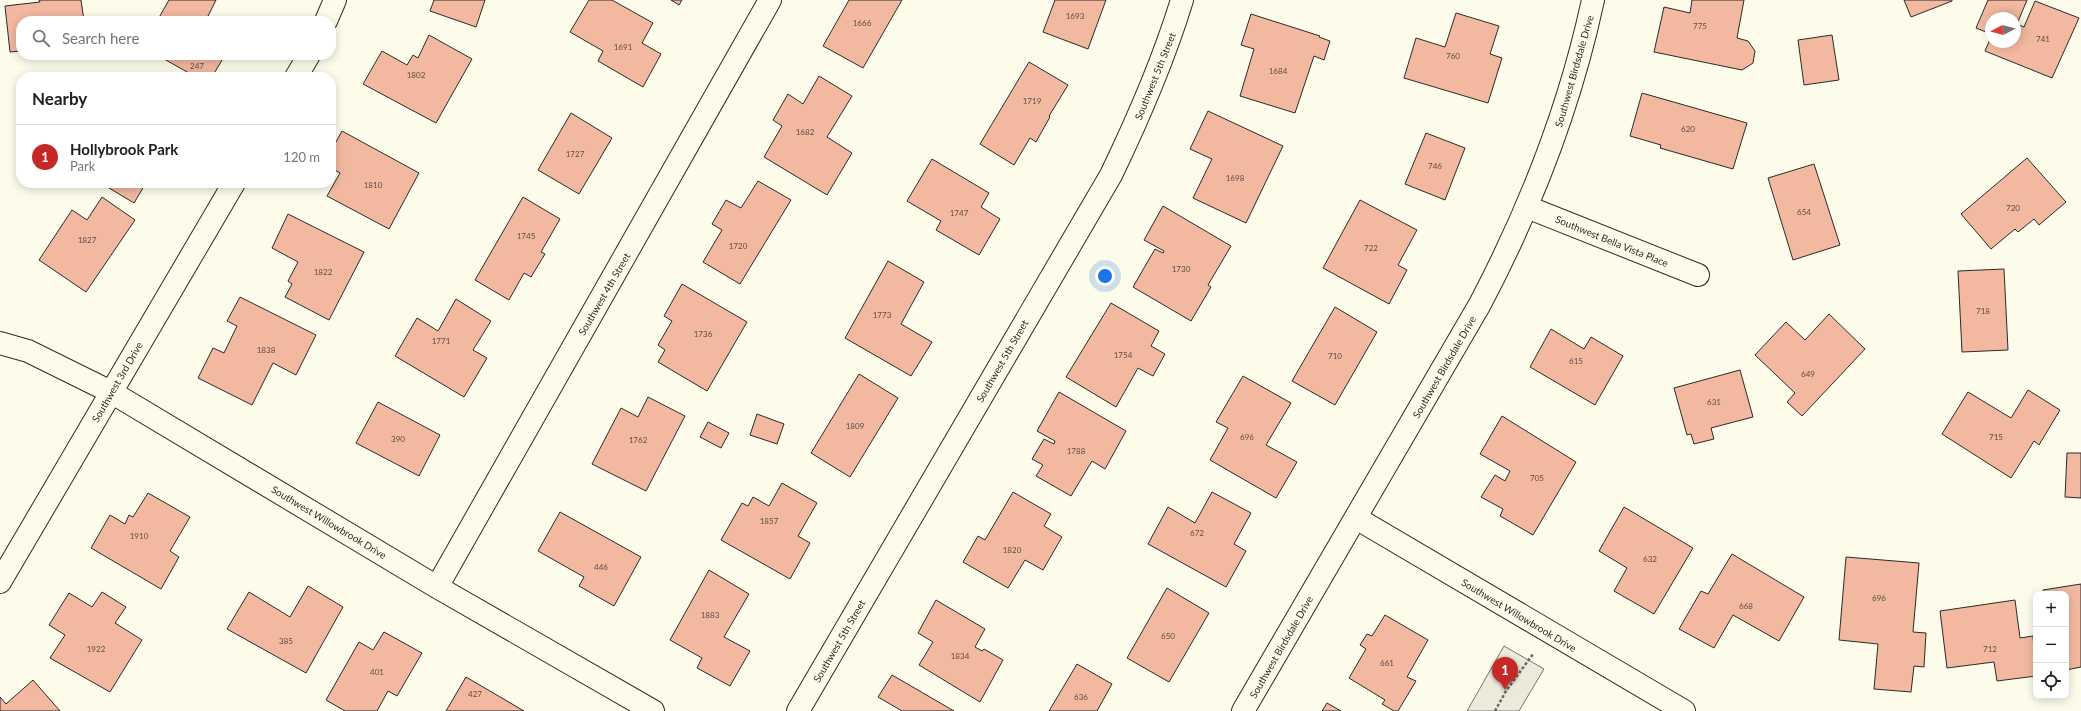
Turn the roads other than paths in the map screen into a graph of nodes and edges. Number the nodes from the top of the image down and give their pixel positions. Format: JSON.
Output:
{"nodes":[{"id":1,"x":335,"y":0,"type":"edge"},
{"id":2,"x":770,"y":0,"type":"edge"},
{"id":3,"x":1182,"y":0,"type":"edge"},
{"id":4,"x":1594,"y":0,"type":"edge"},
{"id":5,"x":328,"y":16,"type":"edge"},
{"id":6,"x":306,"y":60,"type":"edge"},
{"id":7,"x":299,"y":72,"type":"edge"},
{"id":8,"x":231,"y":188,"type":"edge"},
{"id":9,"x":1527,"y":207,"type":"junction"},
{"id":10,"x":1698,"y":275,"type":"dead end"},
{"id":11,"x":0,"y":343,"type":"edge"},
{"id":12,"x":111,"y":392,"type":"junction"},
{"id":13,"x":1356,"y":518,"type":"junction"},
{"id":14,"x":0,"y":582,"type":"edge"},
{"id":15,"x":438,"y":588,"type":"junction"},
{"id":16,"x":653,"y":711,"type":"edge"},
{"id":17,"x":798,"y":711,"type":"edge"},
{"id":18,"x":1243,"y":711,"type":"edge"},
{"id":19,"x":1684,"y":711,"type":"edge"}],
"edges":[{"from":1,"to":5,"type":"street"},
{"from":2,"to":15,"type":"street","name":"Southwest 4th Street"},
{"from":3,"to":17,"type":"street","name":"Southwest 5th Street"},
{"from":4,"to":9,"type":"street","name":"Southwest Birdsdale Drive"},
{"from":6,"to":7,"type":"street"},
{"from":8,"to":12,"type":"street","name":"Southwest 3rd Drive"},
{"from":9,"to":10,"type":"street","name":"Southwest Bella Vista Place"},
{"from":9,"to":13,"type":"street","name":"Southwest Birdsdale Drive"},
{"from":11,"to":12,"type":"street","name":"Southwest Willowbrook Drive"},
{"from":12,"to":14,"type":"street","name":"Southwest 3rd Drive"},
{"from":12,"to":15,"type":"street","name":"Southwest Willowbrook Drive"},
{"from":13,"to":18,"type":"street","name":"Southwest Birdsdale Drive"},
{"from":13,"to":19,"type":"street","name":"Southwest Willowbrook Drive"},
{"from":15,"to":16,"type":"street","name":"Southwest Willowbrook Drive"}]}
